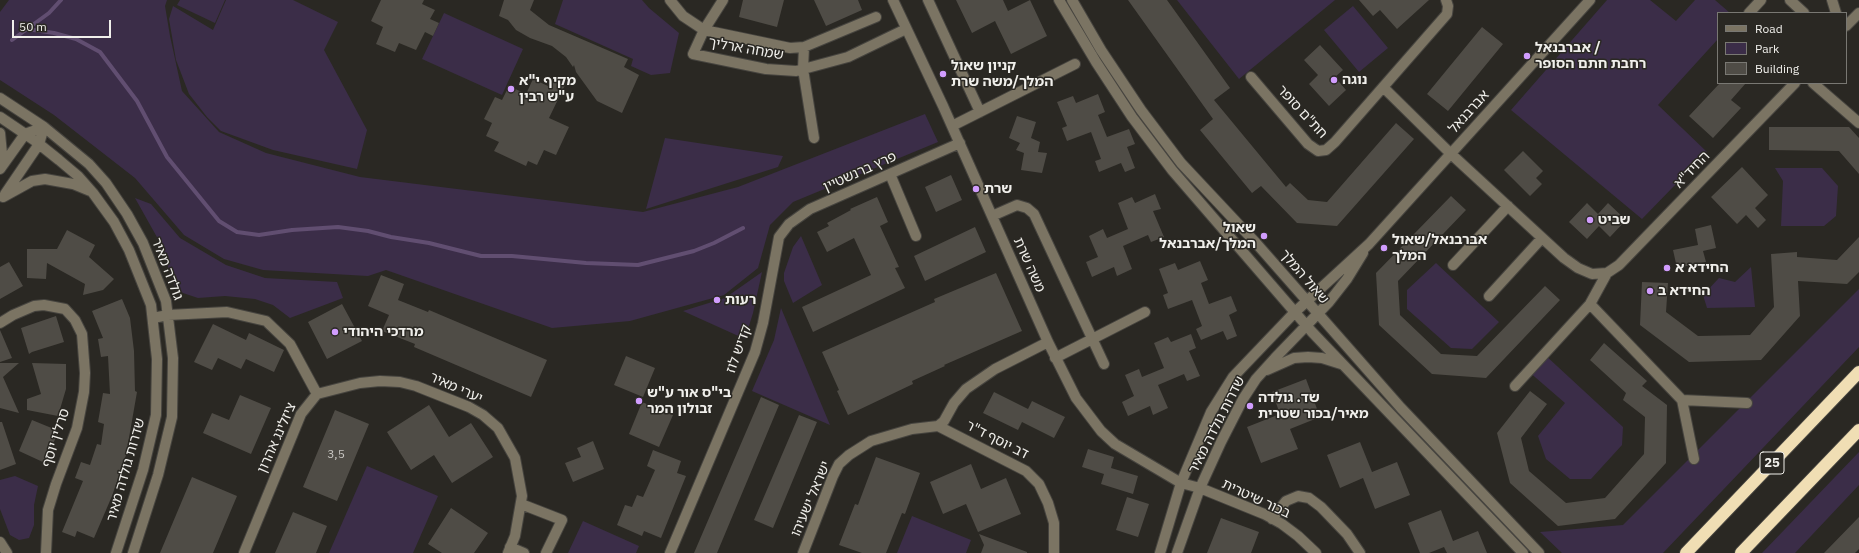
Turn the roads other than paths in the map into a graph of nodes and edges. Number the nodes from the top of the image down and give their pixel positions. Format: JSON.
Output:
{"nodes":[{"id":1,"x":670,"y":0,"type":"edge"},
{"id":2,"x":723,"y":0,"type":"edge"},
{"id":3,"x":893,"y":0,"type":"edge"},
{"id":4,"x":928,"y":0,"type":"edge"},
{"id":5,"x":1059,"y":0,"type":"edge"},
{"id":6,"x":1072,"y":0,"type":"edge"},
{"id":7,"x":1446,"y":0,"type":"edge"},
{"id":8,"x":1590,"y":0,"type":"edge"},
{"id":9,"x":1761,"y":0,"type":"edge"},
{"id":10,"x":1790,"y":0,"type":"edge"},
{"id":11,"x":1832,"y":0,"type":"edge"},
{"id":12,"x":1750,"y":12,"type":"edge"},
{"id":13,"x":1803,"y":12,"type":"edge"},
{"id":14,"x":1836,"y":12,"type":"edge"},
{"id":15,"x":1859,"y":13,"type":"edge"},
{"id":16,"x":876,"y":17,"type":"dead end"},
{"id":17,"x":1847,"y":25,"type":"edge"},
{"id":18,"x":906,"y":29,"type":"junction"},
{"id":19,"x":704,"y":30,"type":"junction"},
{"id":20,"x":804,"y":47,"type":"junction"},
{"id":21,"x":1075,"y":64,"type":"dead end"},
{"id":22,"x":803,"y":69,"type":"junction"},
{"id":23,"x":1251,"y":77,"type":"dead end"},
{"id":24,"x":1794,"y":84,"type":"edge"},
{"id":25,"x":1814,"y":84,"type":"edge"},
{"id":26,"x":1383,"y":87,"type":"junction"},
{"id":27,"x":0,"y":98,"type":"edge"},
{"id":28,"x":980,"y":112,"type":"junction"},
{"id":29,"x":0,"y":117,"type":"edge"},
{"id":30,"x":1859,"y":123,"type":"edge"},
{"id":31,"x":952,"y":126,"type":"junction"},
{"id":32,"x":44,"y":127,"type":"junction"},
{"id":33,"x":0,"y":133,"type":"edge"},
{"id":34,"x":25,"y":134,"type":"junction"},
{"id":35,"x":814,"y":138,"type":"dead end"},
{"id":36,"x":960,"y":143,"type":"junction"},
{"id":37,"x":39,"y":144,"type":"junction"},
{"id":38,"x":1450,"y":153,"type":"junction"},
{"id":39,"x":2,"y":167,"type":"edge"},
{"id":40,"x":890,"y":174,"type":"junction"},
{"id":41,"x":93,"y":193,"type":"junction"},
{"id":42,"x":1,"y":198,"type":"edge"},
{"id":43,"x":1508,"y":206,"type":"junction"},
{"id":44,"x":992,"y":216,"type":"junction"},
{"id":45,"x":916,"y":236,"type":"dead end"},
{"id":46,"x":779,"y":237,"type":"joint"},
{"id":47,"x":1542,"y":238,"type":"junction"},
{"id":48,"x":1369,"y":244,"type":"junction"},
{"id":49,"x":1453,"y":265,"type":"dead end"},
{"id":50,"x":1607,"y":273,"type":"junction"},
{"id":51,"x":1489,"y":296,"type":"dead end"},
{"id":52,"x":1306,"y":301,"type":"junction"},
{"id":53,"x":1590,"y":304,"type":"junction"},
{"id":54,"x":1144,"y":312,"type":"dead end"},
{"id":55,"x":1295,"y":312,"type":"junction"},
{"id":56,"x":1318,"y":314,"type":"junction"},
{"id":57,"x":168,"y":316,"type":"junction"},
{"id":58,"x":153,"y":318,"type":"junction"},
{"id":59,"x":0,"y":323,"type":"edge"},
{"id":60,"x":1306,"y":325,"type":"junction"},
{"id":61,"x":1092,"y":339,"type":"junction"},
{"id":62,"x":1048,"y":342,"type":"junction"},
{"id":63,"x":1055,"y":358,"type":"junction"},
{"id":64,"x":1104,"y":364,"type":"dead end"},
{"id":65,"x":1344,"y":365,"type":"junction"},
{"id":66,"x":1859,"y":372,"type":"edge"},
{"id":67,"x":1262,"y":373,"type":"junction"},
{"id":68,"x":1515,"y":386,"type":"dead end"},
{"id":69,"x":317,"y":394,"type":"junction"},
{"id":70,"x":1682,"y":400,"type":"junction"},
{"id":71,"x":1747,"y":403,"type":"dead end"},
{"id":72,"x":938,"y":426,"type":"junction"},
{"id":73,"x":1859,"y":430,"type":"edge"},
{"id":74,"x":1694,"y":459,"type":"dead end"},
{"id":75,"x":1181,"y":483,"type":"junction"},
{"id":76,"x":1200,"y":488,"type":"junction"},
{"id":77,"x":521,"y":504,"type":"junction"},
{"id":78,"x":1272,"y":519,"type":"junction"},
{"id":79,"x":0,"y":542,"type":"edge"},
{"id":80,"x":509,"y":550,"type":"edge"},
{"id":81,"x":1311,"y":551,"type":"edge"},
{"id":82,"x":7,"y":553,"type":"edge"},
{"id":83,"x":46,"y":553,"type":"edge"},
{"id":84,"x":116,"y":553,"type":"edge"},
{"id":85,"x":133,"y":553,"type":"edge"},
{"id":86,"x":244,"y":553,"type":"edge"},
{"id":87,"x":524,"y":553,"type":"edge"},
{"id":88,"x":546,"y":553,"type":"edge"},
{"id":89,"x":670,"y":553,"type":"edge"},
{"id":90,"x":803,"y":553,"type":"edge"},
{"id":91,"x":1054,"y":553,"type":"edge"},
{"id":92,"x":1160,"y":553,"type":"edge"},
{"id":93,"x":1177,"y":553,"type":"edge"},
{"id":94,"x":1360,"y":553,"type":"edge"},
{"id":95,"x":1523,"y":553,"type":"edge"},
{"id":96,"x":1539,"y":553,"type":"edge"},
{"id":97,"x":1686,"y":553,"type":"edge"},
{"id":98,"x":1741,"y":553,"type":"edge"}],
"edges":[{"from":1,"to":19,"type":"street"},
{"from":2,"to":19,"type":"street"},
{"from":3,"to":18,"type":"street","name":"משה שרת"},
{"from":4,"to":28,"type":"street"},
{"from":5,"to":55,"type":"street"},
{"from":6,"to":52,"type":"street","name":"שאול המלך"},
{"from":7,"to":26,"type":"street","name":"חת\"ם סופר"},
{"from":8,"to":38,"type":"street","name":"אברבנאל"},
{"from":9,"to":12,"type":"street"},
{"from":10,"to":13,"type":"street"},
{"from":11,"to":14,"type":"street"},
{"from":15,"to":17,"type":"street"},
{"from":16,"to":20,"type":"street"},
{"from":18,"to":22,"type":"street","name":"שמחה ארליך"},
{"from":18,"to":31,"type":"street","name":"משה שרת"},
{"from":19,"to":20,"type":"street"},
{"from":19,"to":22,"type":"street","name":"שמחה ארליך"},
{"from":20,"to":22,"type":"street"},
{"from":21,"to":28,"type":"street"},
{"from":22,"to":35,"type":"street"},
{"from":23,"to":26,"type":"street","name":"חת\"ם סופר"},
{"from":24,"to":50,"type":"street","name":"החיד\"א"},
{"from":25,"to":30,"type":"street"},
{"from":26,"to":38,"type":"street"},
{"from":27,"to":32,"type":"street","name":"גולדה מאיר"},
{"from":28,"to":31,"type":"street"},
{"from":29,"to":34,"type":"street","name":"שדרות גולדה מאיר"},
{"from":31,"to":36,"type":"street","name":"משה שרת"},
{"from":32,"to":34,"type":"street"},
{"from":32,"to":37,"type":"street"},
{"from":32,"to":57,"type":"street","name":"גולדה מאיר"},
{"from":33,"to":39,"type":"street"},
{"from":34,"to":37,"type":"street","name":"שדרות גולדה מאיר"},
{"from":34,"to":39,"type":"street"},
{"from":36,"to":40,"type":"street","name":"פרץ ברנשטיין"},
{"from":36,"to":44,"type":"street","name":"משה שרת"},
{"from":37,"to":41,"type":"street","name":"שדרות גולדה מאיר"},
{"from":37,"to":42,"type":"street"},
{"from":38,"to":43,"type":"street"},
{"from":38,"to":48,"type":"street","name":"אברבנאל"},
{"from":40,"to":45,"type":"street"},
{"from":40,"to":46,"type":"street","name":"פרץ ברנשטיין"},
{"from":41,"to":42,"type":"street"},
{"from":41,"to":58,"type":"street","name":"שדרות גולדה מאיר"},
{"from":43,"to":47,"type":"street"},
{"from":43,"to":49,"type":"street"},
{"from":44,"to":61,"type":"street"},
{"from":44,"to":62,"type":"street","name":"משה שרת"},
{"from":46,"to":89,"type":"street","name":"קדיש לוז"},
{"from":47,"to":50,"type":"street"},
{"from":47,"to":51,"type":"street"},
{"from":48,"to":52,"type":"street","name":"אברבנאל"},
{"from":48,"to":56,"type":"street","name":"אברבנאל"},
{"from":50,"to":53,"type":"street","name":"החיד\"א"},
{"from":52,"to":55,"type":"street","name":"שדרות גולדה מאיר"},
{"from":52,"to":56,"type":"street","name":"שאול המלך"},
{"from":53,"to":68,"type":"street","name":"החיד\"א"},
{"from":53,"to":70,"type":"street"},
{"from":54,"to":61,"type":"street"},
{"from":55,"to":60,"type":"street"},
{"from":55,"to":75,"type":"street","name":"שדרות גולדה מאיר"},
{"from":56,"to":60,"type":"street","name":"אברבנאל"},
{"from":56,"to":96,"type":"street","name":"שאול המלך"},
{"from":57,"to":58,"type":"street"},
{"from":57,"to":69,"type":"street"},
{"from":57,"to":85,"type":"street","name":"גולדה מאיר"},
{"from":58,"to":84,"type":"street","name":"שדרות גולדה מאיר"},
{"from":59,"to":83,"type":"street","name":"סרלין יוסף"},
{"from":60,"to":65,"type":"street"},
{"from":60,"to":67,"type":"street","name":"שדרות גולדה מאיר"},
{"from":61,"to":63,"type":"street"},
{"from":61,"to":64,"type":"street"},
{"from":62,"to":63,"type":"street","name":"משה שרת"},
{"from":62,"to":72,"type":"street"},
{"from":63,"to":75,"type":"street","name":"משה שרת"},
{"from":65,"to":67,"type":"street"},
{"from":65,"to":95,"type":"street"},
{"from":66,"to":97,"type":"highway","number":"25"},
{"from":67,"to":76,"type":"street","name":"שדרות גולדה מאיר"},
{"from":69,"to":77,"type":"street","name":"יערי מאיר"},
{"from":69,"to":86,"type":"street","name":"ציזלינג אהרון"},
{"from":70,"to":71,"type":"street"},
{"from":70,"to":74,"type":"street"},
{"from":72,"to":90,"type":"street","name":"ישראל ישעיהו"},
{"from":72,"to":91,"type":"street","name":"דב יוסף ד\"ר"},
{"from":73,"to":98,"type":"highway"},
{"from":75,"to":76,"type":"street","name":"משה שרת"},
{"from":75,"to":92,"type":"street"},
{"from":76,"to":78,"type":"street","name":"בכור שיטרית"},
{"from":76,"to":93,"type":"street","name":"שדרות גולדה מאיר"},
{"from":77,"to":80,"type":"street","name":"יערי מאיר"},
{"from":77,"to":88,"type":"street"},
{"from":78,"to":81,"type":"street","name":"בכור שיטרית"},
{"from":78,"to":94,"type":"street"},
{"from":79,"to":82,"type":"street"},
{"from":80,"to":87,"type":"street"}]}
